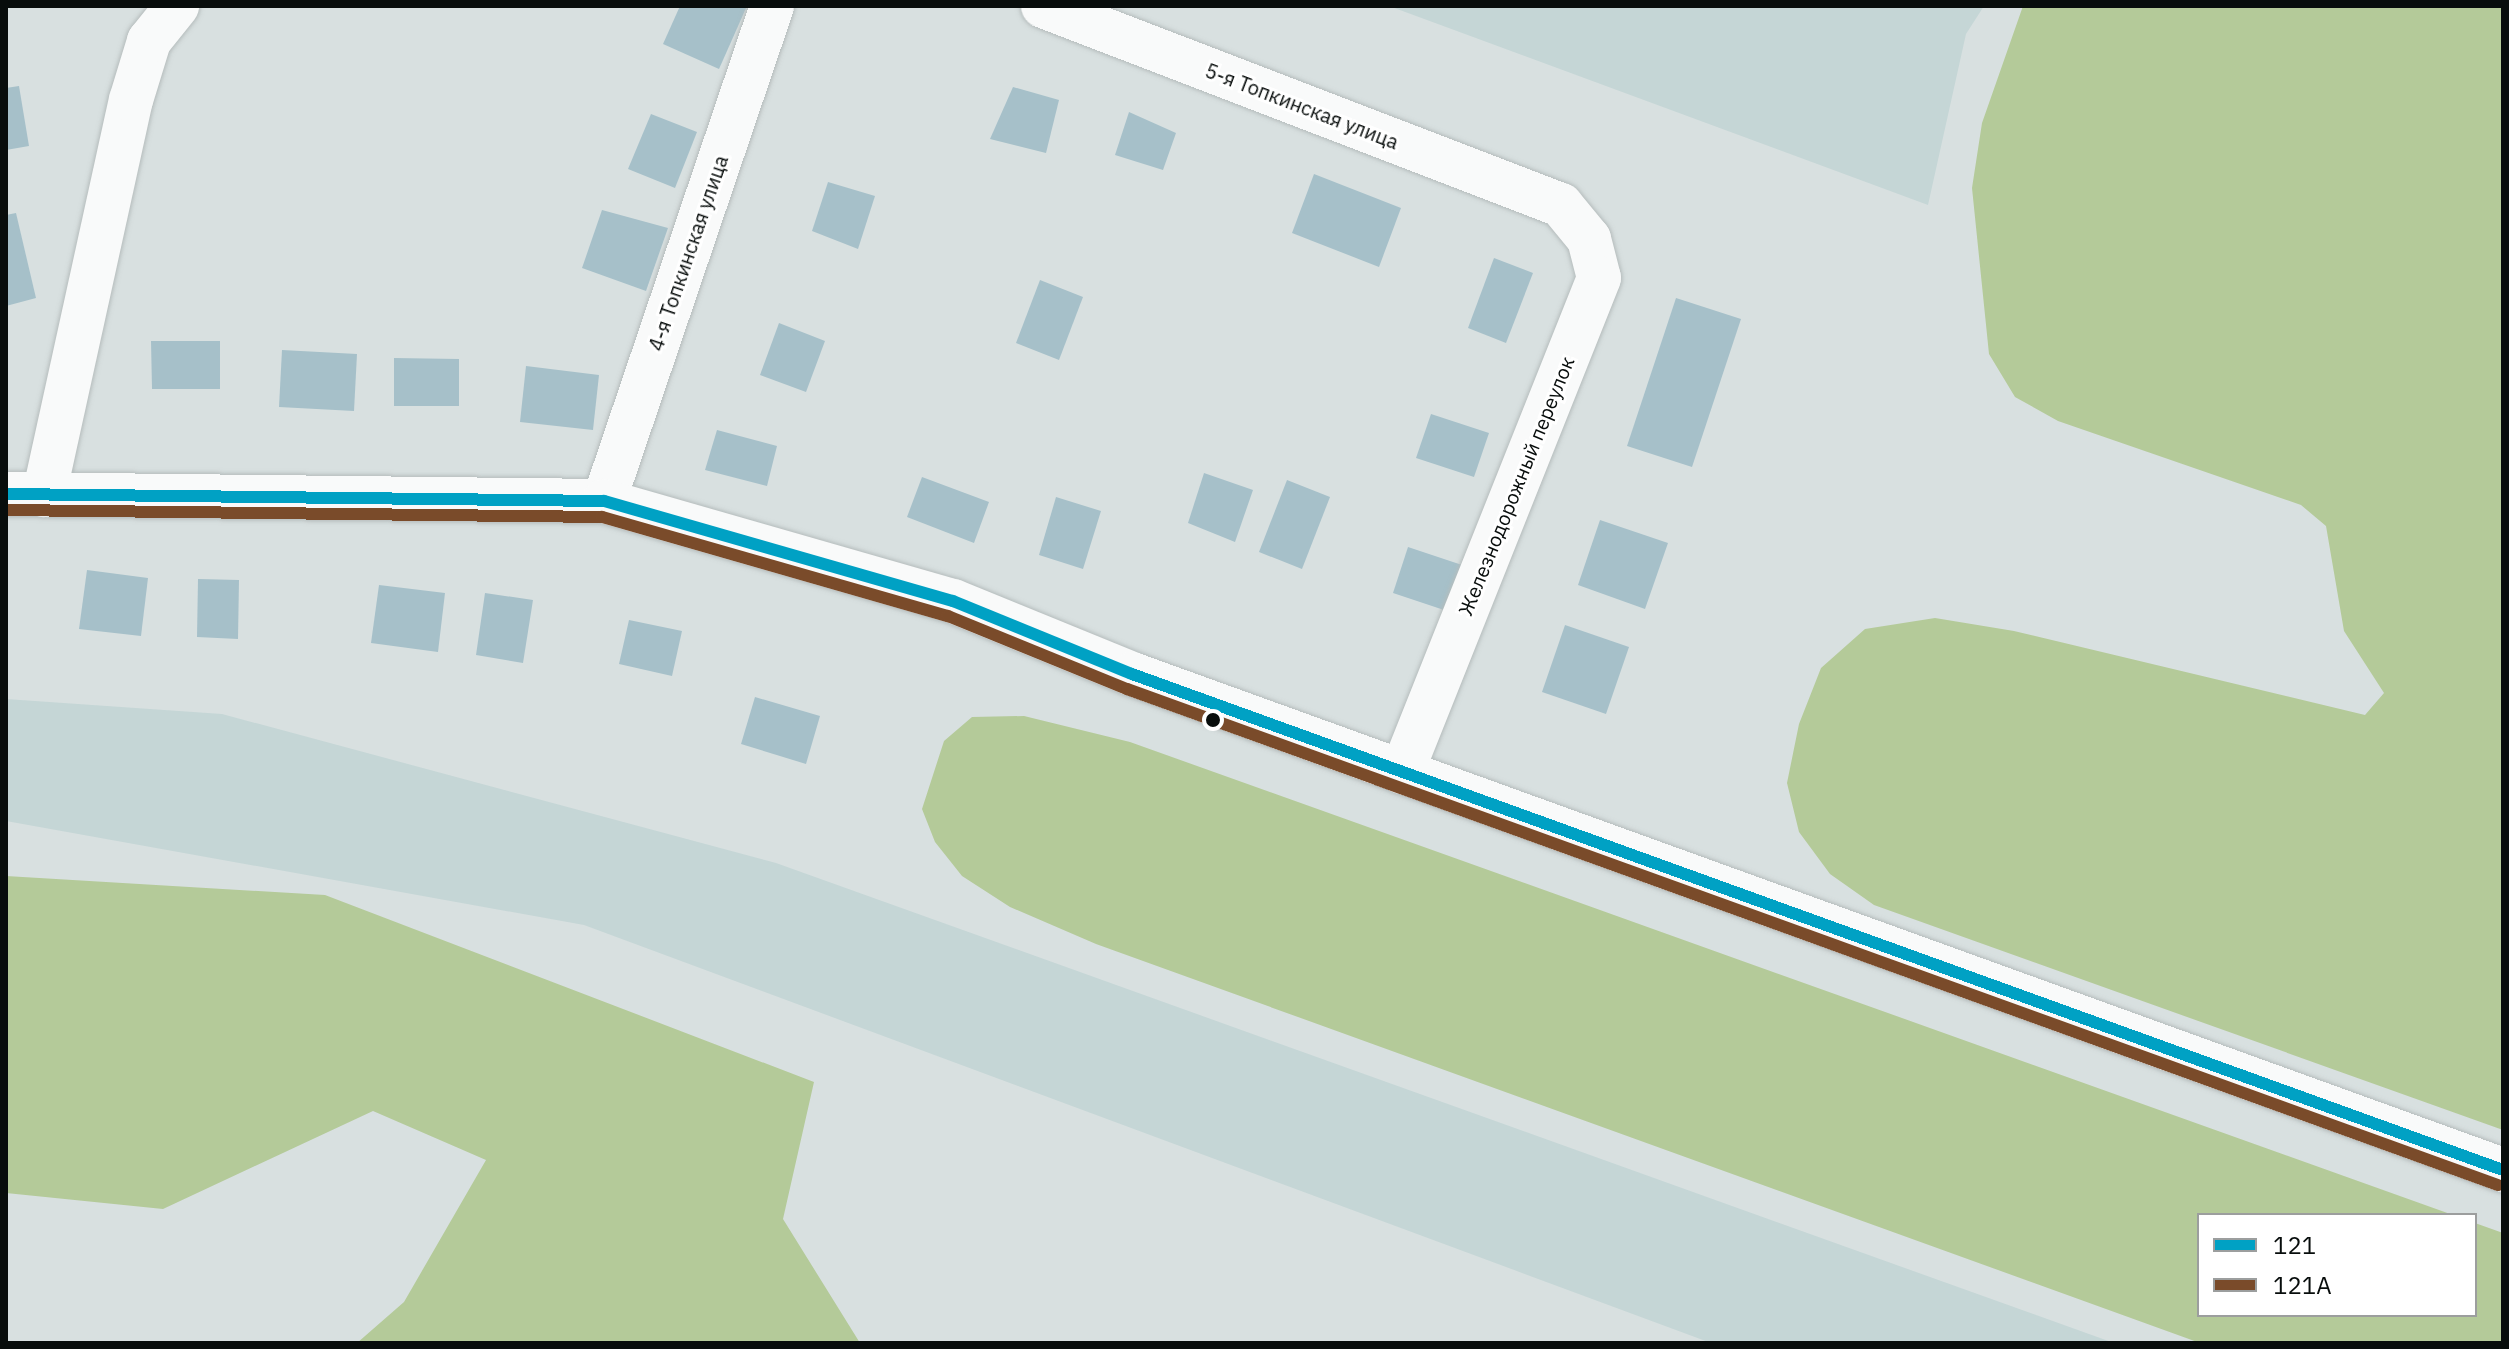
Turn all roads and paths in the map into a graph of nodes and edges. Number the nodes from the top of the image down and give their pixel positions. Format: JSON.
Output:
{"nodes":[{"id":1,"x":177,"y":6,"type":"edge"},
{"id":2,"x":772,"y":6,"type":"edge"},
{"id":3,"x":1043,"y":6,"type":"edge"},
{"id":4,"x":1561,"y":205,"type":"joint"},
{"id":5,"x":25,"y":494,"type":"edge"},
{"id":6,"x":604,"y":501,"type":"junction"},
{"id":7,"x":1402,"y":772,"type":"junction"},
{"id":8,"x":2503,"y":1170,"type":"edge"}],
"edges":[{"from":1,"to":5,"type":"main road"},
{"from":2,"to":6,"type":"main road","name":"4-я Топкинская улица"},
{"from":3,"to":4,"type":"main road","name":"5-я Топкинская улица"},
{"from":4,"to":7,"type":"main road","name":"Железнодорожный переулок"},
{"from":5,"to":6,"type":"main road"},
{"from":6,"to":7,"type":"main road"},
{"from":7,"to":8,"type":"main road"}]}
